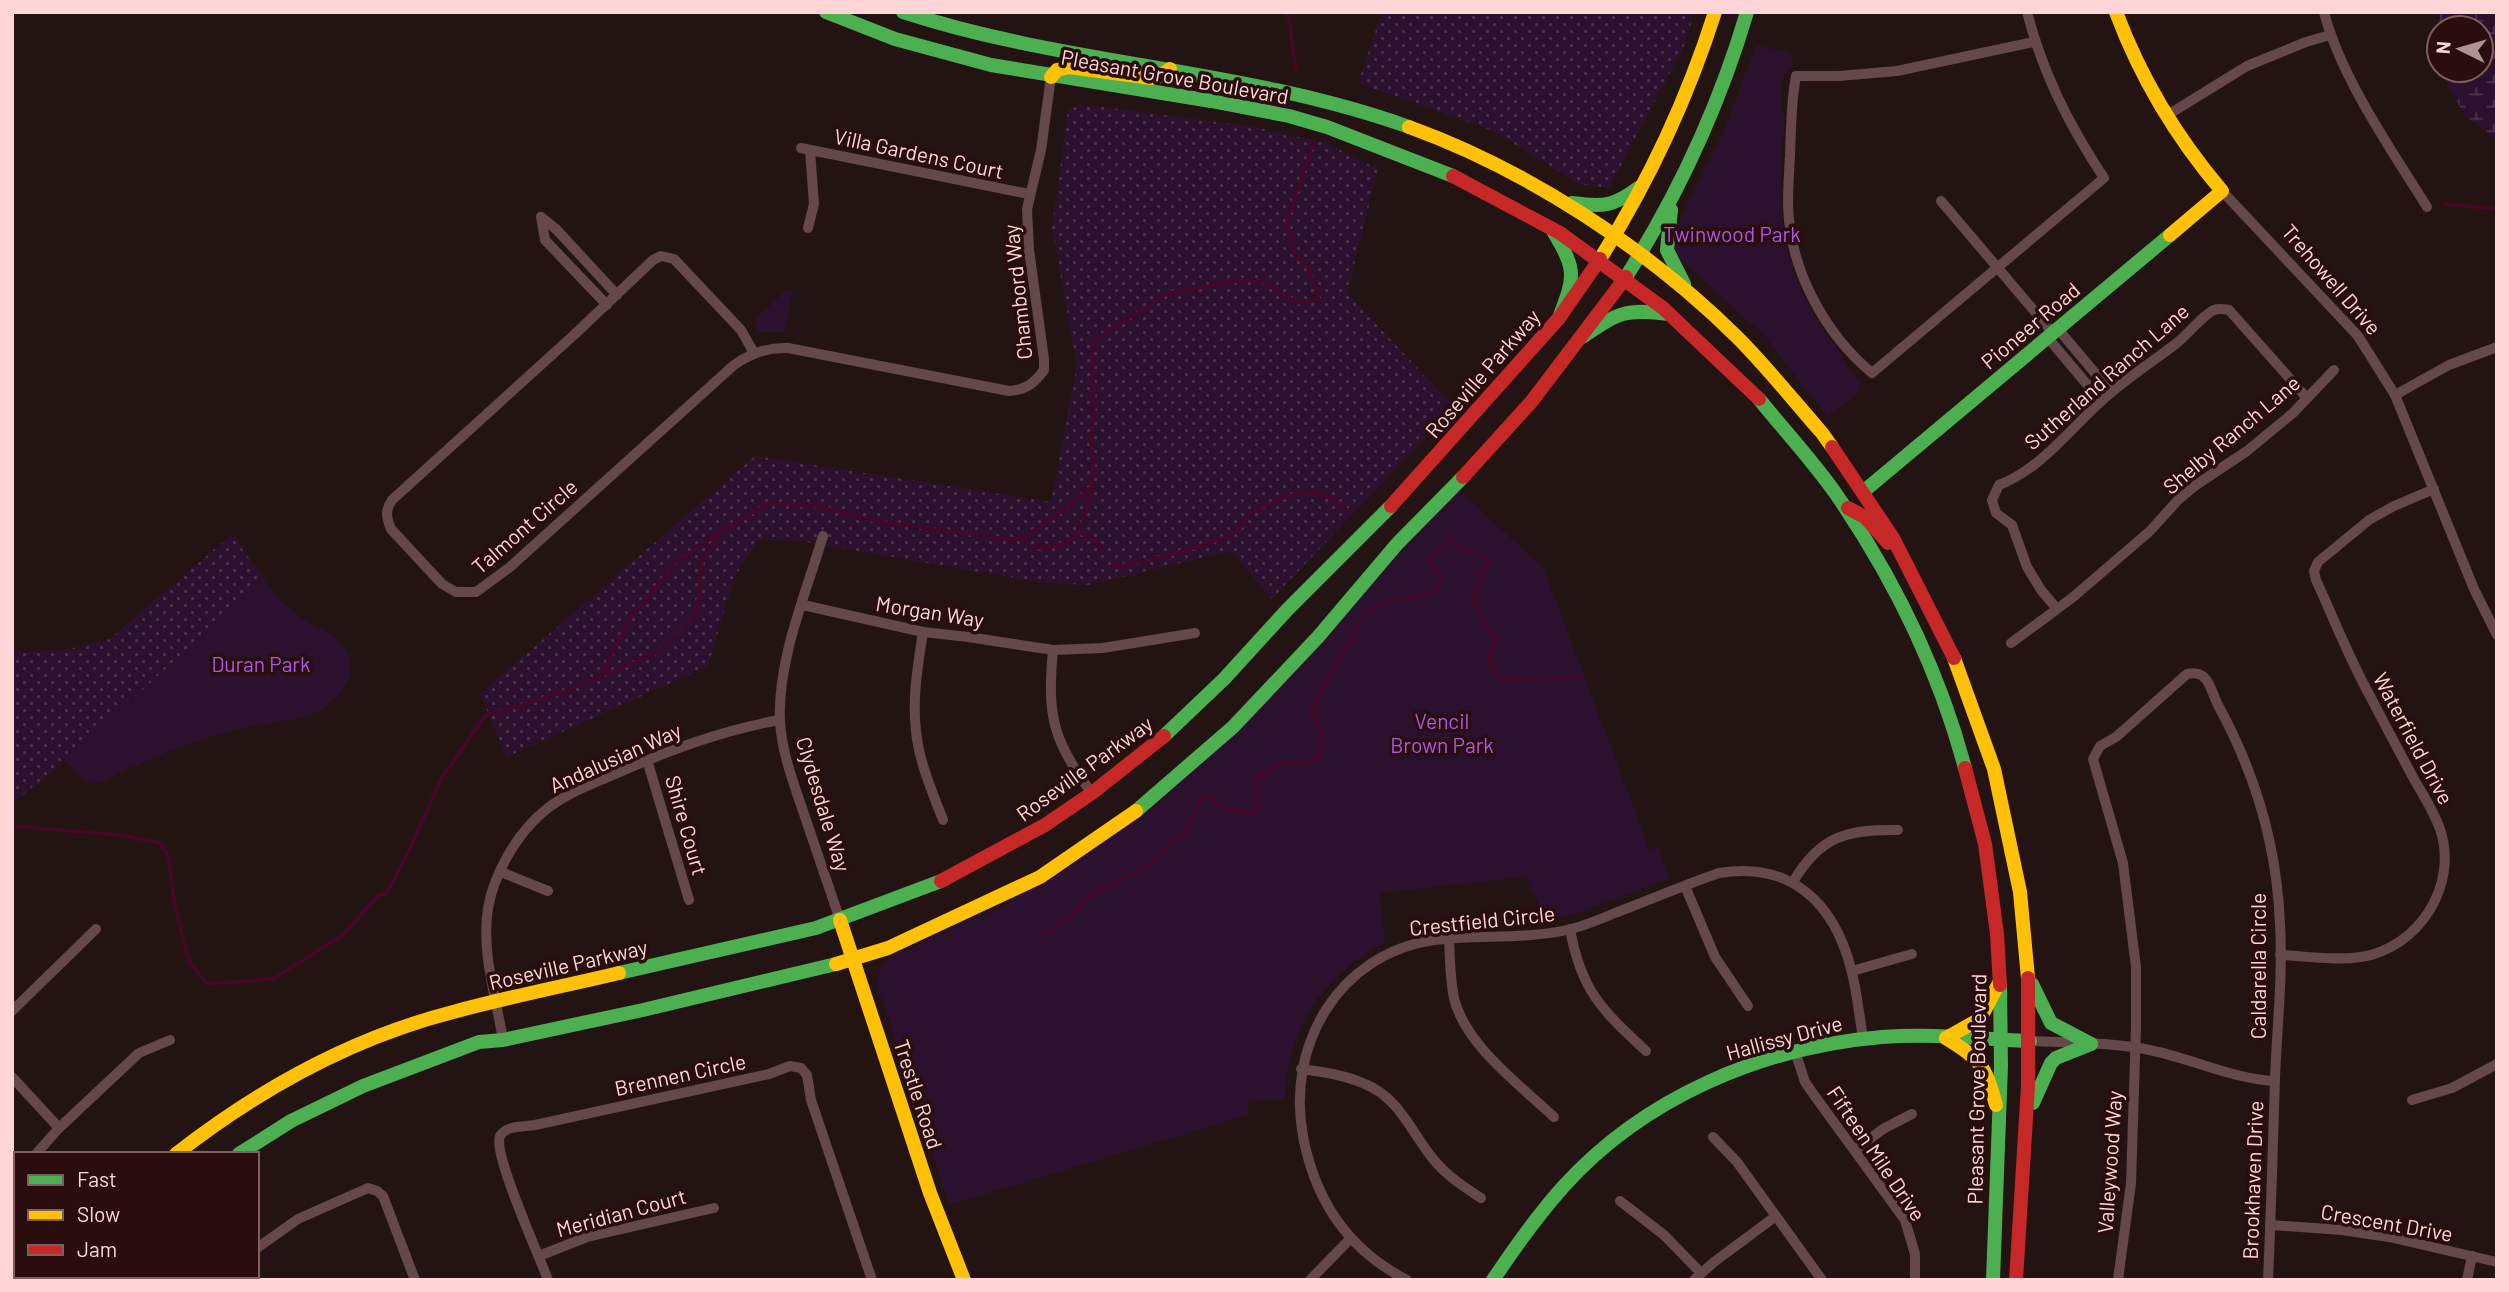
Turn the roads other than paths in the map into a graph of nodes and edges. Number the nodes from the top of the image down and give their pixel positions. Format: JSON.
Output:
{"nodes":[{"id":1,"x":826,"y":12,"type":"edge"},
{"id":2,"x":903,"y":12,"type":"edge"},
{"id":3,"x":1715,"y":12,"type":"edge"},
{"id":4,"x":1747,"y":12,"type":"edge"},
{"id":5,"x":2027,"y":12,"type":"edge"},
{"id":6,"x":2116,"y":12,"type":"edge"},
{"id":7,"x":2324,"y":12,"type":"edge"},
{"id":8,"x":2330,"y":35,"type":"junction"},
{"id":9,"x":2034,"y":42,"type":"junction"},
{"id":10,"x":1170,"y":69,"type":"junction"},
{"id":11,"x":1051,"y":77,"type":"junction"},
{"id":12,"x":2166,"y":116,"type":"junction"},
{"id":13,"x":1645,"y":183,"type":"junction"},
{"id":14,"x":2222,"y":191,"type":"junction"},
{"id":15,"x":1029,"y":194,"type":"junction"},
{"id":16,"x":1673,"y":197,"type":"junction"},
{"id":17,"x":1941,"y":201,"type":"dead end"},
{"id":18,"x":1566,"y":203,"type":"junction"},
{"id":19,"x":2427,"y":207,"type":"dead end"},
{"id":20,"x":1550,"y":226,"type":"junction"},
{"id":21,"x":808,"y":228,"type":"dead end"},
{"id":22,"x":1616,"y":235,"type":"junction"},
{"id":23,"x":1641,"y":254,"type":"junction"},
{"id":24,"x":1600,"y":259,"type":"junction"},
{"id":25,"x":1997,"y":267,"type":"junction"},
{"id":26,"x":1626,"y":277,"type":"junction"},
{"id":27,"x":1687,"y":290,"type":"junction"},
{"id":28,"x":617,"y":295,"type":"junction"},
{"id":29,"x":607,"y":305,"type":"junction"},
{"id":30,"x":1672,"y":314,"type":"junction"},
{"id":31,"x":1559,"y":318,"type":"junction"},
{"id":32,"x":2053,"y":333,"type":"junction"},
{"id":33,"x":1582,"y":337,"type":"junction"},
{"id":34,"x":2496,"y":347,"type":"edge"},
{"id":35,"x":754,"y":353,"type":"junction"},
{"id":36,"x":2333,"y":370,"type":"dead end"},
{"id":37,"x":2111,"y":392,"type":"junction"},
{"id":38,"x":2395,"y":395,"type":"junction"},
{"id":39,"x":2307,"y":398,"type":"junction"},
{"id":40,"x":2101,"y":401,"type":"junction"},
{"id":41,"x":2434,"y":489,"type":"junction"},
{"id":42,"x":1864,"y":491,"type":"junction"},
{"id":43,"x":1847,"y":508,"type":"junction"},
{"id":44,"x":823,"y":536,"type":"dead end"},
{"id":45,"x":1906,"y":562,"type":"junction"},
{"id":46,"x":803,"y":605,"type":"junction"},
{"id":47,"x":2057,"y":609,"type":"junction"},
{"id":48,"x":923,"y":632,"type":"junction"},
{"id":49,"x":1195,"y":633,"type":"dead end"},
{"id":50,"x":2497,"y":635,"type":"edge"},
{"id":51,"x":2011,"y":643,"type":"dead end"},
{"id":52,"x":1053,"y":650,"type":"junction"},
{"id":53,"x":780,"y":720,"type":"junction"},
{"id":54,"x":648,"y":760,"type":"junction"},
{"id":55,"x":1092,"y":793,"type":"junction"},
{"id":56,"x":943,"y":820,"type":"dead end"},
{"id":57,"x":1898,"y":830,"type":"dead end"},
{"id":58,"x":501,"y":872,"type":"junction"},
{"id":59,"x":1793,"y":882,"type":"junction"},
{"id":60,"x":1685,"y":886,"type":"junction"},
{"id":61,"x":548,"y":891,"type":"dead end"},
{"id":62,"x":689,"y":900,"type":"dead end"},
{"id":63,"x":840,"y":920,"type":"junction"},
{"id":64,"x":96,"y":929,"type":"dead end"},
{"id":65,"x":1570,"y":929,"type":"junction"},
{"id":66,"x":1450,"y":939,"type":"junction"},
{"id":67,"x":1912,"y":954,"type":"dead end"},
{"id":68,"x":2280,"y":955,"type":"junction"},
{"id":69,"x":852,"y":959,"type":"junction"},
{"id":70,"x":1852,"y":971,"type":"junction"},
{"id":71,"x":2028,"y":976,"type":"junction"},
{"id":72,"x":2001,"y":978,"type":"junction"},
{"id":73,"x":496,"y":1001,"type":"junction"},
{"id":74,"x":1748,"y":1006,"type":"dead end"},
{"id":75,"x":12,"y":1011,"type":"edge"},
{"id":76,"x":1863,"y":1038,"type":"junction"},
{"id":77,"x":1946,"y":1038,"type":"junction"},
{"id":78,"x":170,"y":1040,"type":"dead end"},
{"id":79,"x":503,"y":1040,"type":"junction"},
{"id":80,"x":2002,"y":1040,"type":"junction"},
{"id":81,"x":2030,"y":1041,"type":"junction"},
{"id":82,"x":2091,"y":1044,"type":"junction"},
{"id":83,"x":2136,"y":1047,"type":"junction"},
{"id":84,"x":1646,"y":1051,"type":"dead end"},
{"id":85,"x":1795,"y":1051,"type":"junction"},
{"id":86,"x":2497,"y":1064,"type":"edge"},
{"id":87,"x":1301,"y":1069,"type":"junction"},
{"id":88,"x":12,"y":1077,"type":"edge"},
{"id":89,"x":2275,"y":1081,"type":"junction"},
{"id":90,"x":2412,"y":1100,"type":"dead end"},
{"id":91,"x":1912,"y":1114,"type":"dead end"},
{"id":92,"x":1553,"y":1117,"type":"dead end"},
{"id":93,"x":2000,"y":1119,"type":"junction"},
{"id":94,"x":2027,"y":1119,"type":"junction"},
{"id":95,"x":59,"y":1128,"type":"junction"},
{"id":96,"x":1713,"y":1137,"type":"dead end"},
{"id":97,"x":1854,"y":1150,"type":"junction"},
{"id":98,"x":38,"y":1152,"type":"edge"},
{"id":99,"x":179,"y":1152,"type":"edge"},
{"id":100,"x":242,"y":1152,"type":"edge"},
{"id":101,"x":1481,"y":1198,"type":"dead end"},
{"id":102,"x":1620,"y":1201,"type":"dead end"},
{"id":103,"x":714,"y":1208,"type":"dead end"},
{"id":104,"x":1776,"y":1216,"type":"junction"},
{"id":105,"x":2270,"y":1225,"type":"junction"},
{"id":106,"x":1350,"y":1239,"type":"junction"},
{"id":107,"x":259,"y":1247,"type":"edge"},
{"id":108,"x":539,"y":1256,"type":"junction"},
{"id":109,"x":2472,"y":1256,"type":"junction"},
{"id":110,"x":2497,"y":1262,"type":"edge"},
{"id":111,"x":1697,"y":1276,"type":"edge"},
{"id":112,"x":415,"y":1280,"type":"edge"},
{"id":113,"x":548,"y":1280,"type":"edge"},
{"id":114,"x":872,"y":1280,"type":"edge"},
{"id":115,"x":964,"y":1280,"type":"edge"},
{"id":116,"x":1310,"y":1280,"type":"edge"},
{"id":117,"x":1407,"y":1280,"type":"edge"},
{"id":118,"x":1493,"y":1280,"type":"edge"},
{"id":119,"x":1822,"y":1280,"type":"edge"},
{"id":120,"x":1916,"y":1280,"type":"edge"},
{"id":121,"x":1993,"y":1280,"type":"edge"},
{"id":122,"x":2016,"y":1280,"type":"edge"},
{"id":123,"x":2118,"y":1280,"type":"edge"},
{"id":124,"x":2268,"y":1280,"type":"edge"},
{"id":125,"x":2467,"y":1280,"type":"edge"}],
"edges":[{"from":1,"to":11,"type":"main road","name":"Pleasant Grove Boulevard"},
{"from":2,"to":10,"type":"main road","name":"Pleasant Grove Boulevard"},
{"from":3,"to":13,"type":"main road","name":"Roseville Parkway"},
{"from":4,"to":16,"type":"main road"},
{"from":5,"to":9,"type":"street"},
{"from":6,"to":12,"type":"main road","name":"Trehowell Drive"},
{"from":7,"to":8,"type":"street"},
{"from":8,"to":12,"type":"street"},
{"from":8,"to":19,"type":"street"},
{"from":9,"to":25,"type":"street"},
{"from":9,"to":25,"type":"street"},
{"from":10,"to":11,"type":"main road"},
{"from":10,"to":18,"type":"main road","name":"Pleasant Grove Boulevard"},
{"from":11,"to":15,"type":"street","name":"Chambord Way"},
{"from":11,"to":20,"type":"main road","name":"Pleasant Grove Boulevard"},
{"from":12,"to":14,"type":"main road","name":"Trehowell Drive"},
{"from":13,"to":18,"type":"main road"},
{"from":13,"to":22,"type":"main road","name":"Roseville Parkway"},
{"from":14,"to":32,"type":"main road","name":"Pioneer Road"},
{"from":14,"to":38,"type":"street","name":"Trehowell Drive"},
{"from":15,"to":21,"type":"street","name":"Villa Gardens Court"},
{"from":15,"to":35,"type":"street","name":"Chambord Way"},
{"from":16,"to":23,"type":"main road"},
{"from":16,"to":27,"type":"main road"},
{"from":17,"to":25,"type":"street"},
{"from":18,"to":22,"type":"main road","name":"Pleasant Grove Boulevard"},
{"from":20,"to":24,"type":"main road","name":"Pleasant Grove Boulevard"},
{"from":20,"to":31,"type":"main road"},
{"from":22,"to":23,"type":"main road","name":"Pleasant Grove Boulevard"},
{"from":22,"to":24,"type":"main road","name":"Roseville Parkway"},
{"from":23,"to":26,"type":"main road"},
{"from":23,"to":27,"type":"main road","name":"Pleasant Grove Boulevard"},
{"from":24,"to":26,"type":"main road","name":"Pleasant Grove Boulevard"},
{"from":24,"to":31,"type":"main road","name":"Roseville Parkway"},
{"from":25,"to":32,"type":"street"},
{"from":26,"to":30,"type":"main road","name":"Pleasant Grove Boulevard"},
{"from":26,"to":33,"type":"main road"},
{"from":27,"to":42,"type":"main road","name":"Pleasant Grove Boulevard"},
{"from":28,"to":29,"type":"street","name":"Talmont Circle"},
{"from":28,"to":29,"type":"street"},
{"from":28,"to":35,"type":"street","name":"Talmont Circle"},
{"from":29,"to":35,"type":"street","name":"Talmont Circle"},
{"from":30,"to":33,"type":"main road"},
{"from":30,"to":43,"type":"main road","name":"Pleasant Grove Boulevard"},
{"from":31,"to":55,"type":"main road","name":"Roseville Parkway"},
{"from":32,"to":37,"type":"street"},
{"from":32,"to":40,"type":"street"},
{"from":32,"to":42,"type":"main road","name":"Pioneer Road"},
{"from":33,"to":69,"type":"main road"},
{"from":34,"to":38,"type":"street"},
{"from":36,"to":39,"type":"street","name":"Shelby Ranch Lane"},
{"from":37,"to":39,"type":"street","name":"Sutherland Ranch Lane"},
{"from":37,"to":40,"type":"street","name":"Sutherland Ranch Lane"},
{"from":38,"to":41,"type":"street","name":"Trehowell Drive"},
{"from":39,"to":47,"type":"street","name":"Shelby Ranch Lane"},
{"from":40,"to":47,"type":"street","name":"Sutherland Ranch Lane"},
{"from":41,"to":50,"type":"street","name":"Trehowell Drive"},
{"from":41,"to":68,"type":"street","name":"Waterfield Drive"},
{"from":42,"to":45,"type":"main road","name":"Pleasant Grove Boulevard"},
{"from":43,"to":45,"type":"main road"},
{"from":43,"to":72,"type":"main road","name":"Pleasant Grove Boulevard"},
{"from":44,"to":46,"type":"street","name":"Clydesdale Way"},
{"from":45,"to":71,"type":"main road","name":"Pleasant Grove Boulevard"},
{"from":46,"to":48,"type":"street","name":"Morgan Way"},
{"from":46,"to":53,"type":"street","name":"Clydesdale Way"},
{"from":47,"to":51,"type":"street","name":"Shelby Ranch Lane"},
{"from":48,"to":52,"type":"street","name":"Morgan Way"},
{"from":48,"to":56,"type":"street"},
{"from":49,"to":52,"type":"street","name":"Morgan Way"},
{"from":52,"to":55,"type":"street"},
{"from":53,"to":54,"type":"street","name":"Andalusian Way"},
{"from":53,"to":63,"type":"street","name":"Clydesdale Way"},
{"from":54,"to":58,"type":"street","name":"Andalusian Way"},
{"from":54,"to":62,"type":"street","name":"Shire Court"},
{"from":55,"to":63,"type":"main road","name":"Roseville Parkway"},
{"from":57,"to":59,"type":"street"},
{"from":58,"to":61,"type":"street"},
{"from":58,"to":73,"type":"street","name":"Andalusian Way"},
{"from":59,"to":60,"type":"street","name":"Crestfield Circle"},
{"from":59,"to":70,"type":"street","name":"Crestfield Circle"},
{"from":60,"to":65,"type":"street","name":"Crestfield Circle"},
{"from":60,"to":74,"type":"street"},
{"from":63,"to":69,"type":"main road","name":"Trestle Road"},
{"from":63,"to":73,"type":"main road","name":"Roseville Parkway"},
{"from":64,"to":75,"type":"street"},
{"from":65,"to":66,"type":"street","name":"Crestfield Circle"},
{"from":65,"to":84,"type":"street"},
{"from":66,"to":87,"type":"street","name":"Crestfield Circle"},
{"from":66,"to":92,"type":"street"},
{"from":67,"to":70,"type":"street"},
{"from":68,"to":83,"type":"street","name":"Caldarella Circle"},
{"from":68,"to":89,"type":"street","name":"Caldarella Circle"},
{"from":69,"to":79,"type":"main road"},
{"from":69,"to":115,"type":"main road","name":"Trestle Road"},
{"from":70,"to":76,"type":"street","name":"Crestfield Circle"},
{"from":71,"to":81,"type":"main road","name":"Pleasant Grove Boulevard"},
{"from":71,"to":82,"type":"main road"},
{"from":72,"to":77,"type":"main road"},
{"from":72,"to":80,"type":"main road","name":"Pleasant Grove Boulevard"},
{"from":73,"to":79,"type":"street","name":"Andalusian Way"},
{"from":73,"to":99,"type":"main road","name":"Roseville Parkway"},
{"from":76,"to":77,"type":"main road","name":"Hallissy Drive"},
{"from":76,"to":85,"type":"main road","name":"Hallissy Drive"},
{"from":77,"to":80,"type":"main road","name":"Hallissy Drive"},
{"from":77,"to":93,"type":"main road"},
{"from":78,"to":95,"type":"street"},
{"from":79,"to":100,"type":"main road"},
{"from":80,"to":81,"type":"main road","name":"Hallissy Drive"},
{"from":80,"to":93,"type":"main road","name":"Pleasant Grove Boulevard"},
{"from":81,"to":82,"type":"street"},
{"from":81,"to":94,"type":"main road","name":"Pleasant Grove Boulevard"},
{"from":82,"to":83,"type":"street"},
{"from":82,"to":94,"type":"main road"},
{"from":83,"to":89,"type":"street"},
{"from":83,"to":123,"type":"street","name":"Valleywood Way"},
{"from":85,"to":97,"type":"street","name":"Fifteen Mile Drive"},
{"from":85,"to":118,"type":"main road","name":"Hallissy Drive"},
{"from":86,"to":90,"type":"street"},
{"from":87,"to":101,"type":"street"},
{"from":87,"to":106,"type":"street","name":"Crestfield Circle"},
{"from":88,"to":95,"type":"street"},
{"from":89,"to":105,"type":"street","name":"Brookhaven Drive"},
{"from":91,"to":97,"type":"street"},
{"from":93,"to":121,"type":"main road","name":"Pleasant Grove Boulevard"},
{"from":94,"to":122,"type":"main road","name":"Pleasant Grove Boulevard"},
{"from":95,"to":98,"type":"street"},
{"from":96,"to":104,"type":"street"},
{"from":97,"to":120,"type":"street","name":"Fifteen Mile Drive"},
{"from":102,"to":111,"type":"street"},
{"from":103,"to":108,"type":"street","name":"Meridian Court"},
{"from":104,"to":111,"type":"street"},
{"from":104,"to":119,"type":"street"},
{"from":105,"to":109,"type":"street","name":"Crescent Drive"},
{"from":105,"to":124,"type":"street","name":"Brookhaven Drive"},
{"from":106,"to":116,"type":"street"},
{"from":106,"to":117,"type":"street","name":"Crestfield Circle"},
{"from":107,"to":112,"type":"street"},
{"from":108,"to":113,"type":"street","name":"Brennen Circle"},
{"from":108,"to":114,"type":"street","name":"Brennen Circle"},
{"from":109,"to":110,"type":"street","name":"Crescent Drive"},
{"from":109,"to":125,"type":"street"}]}
